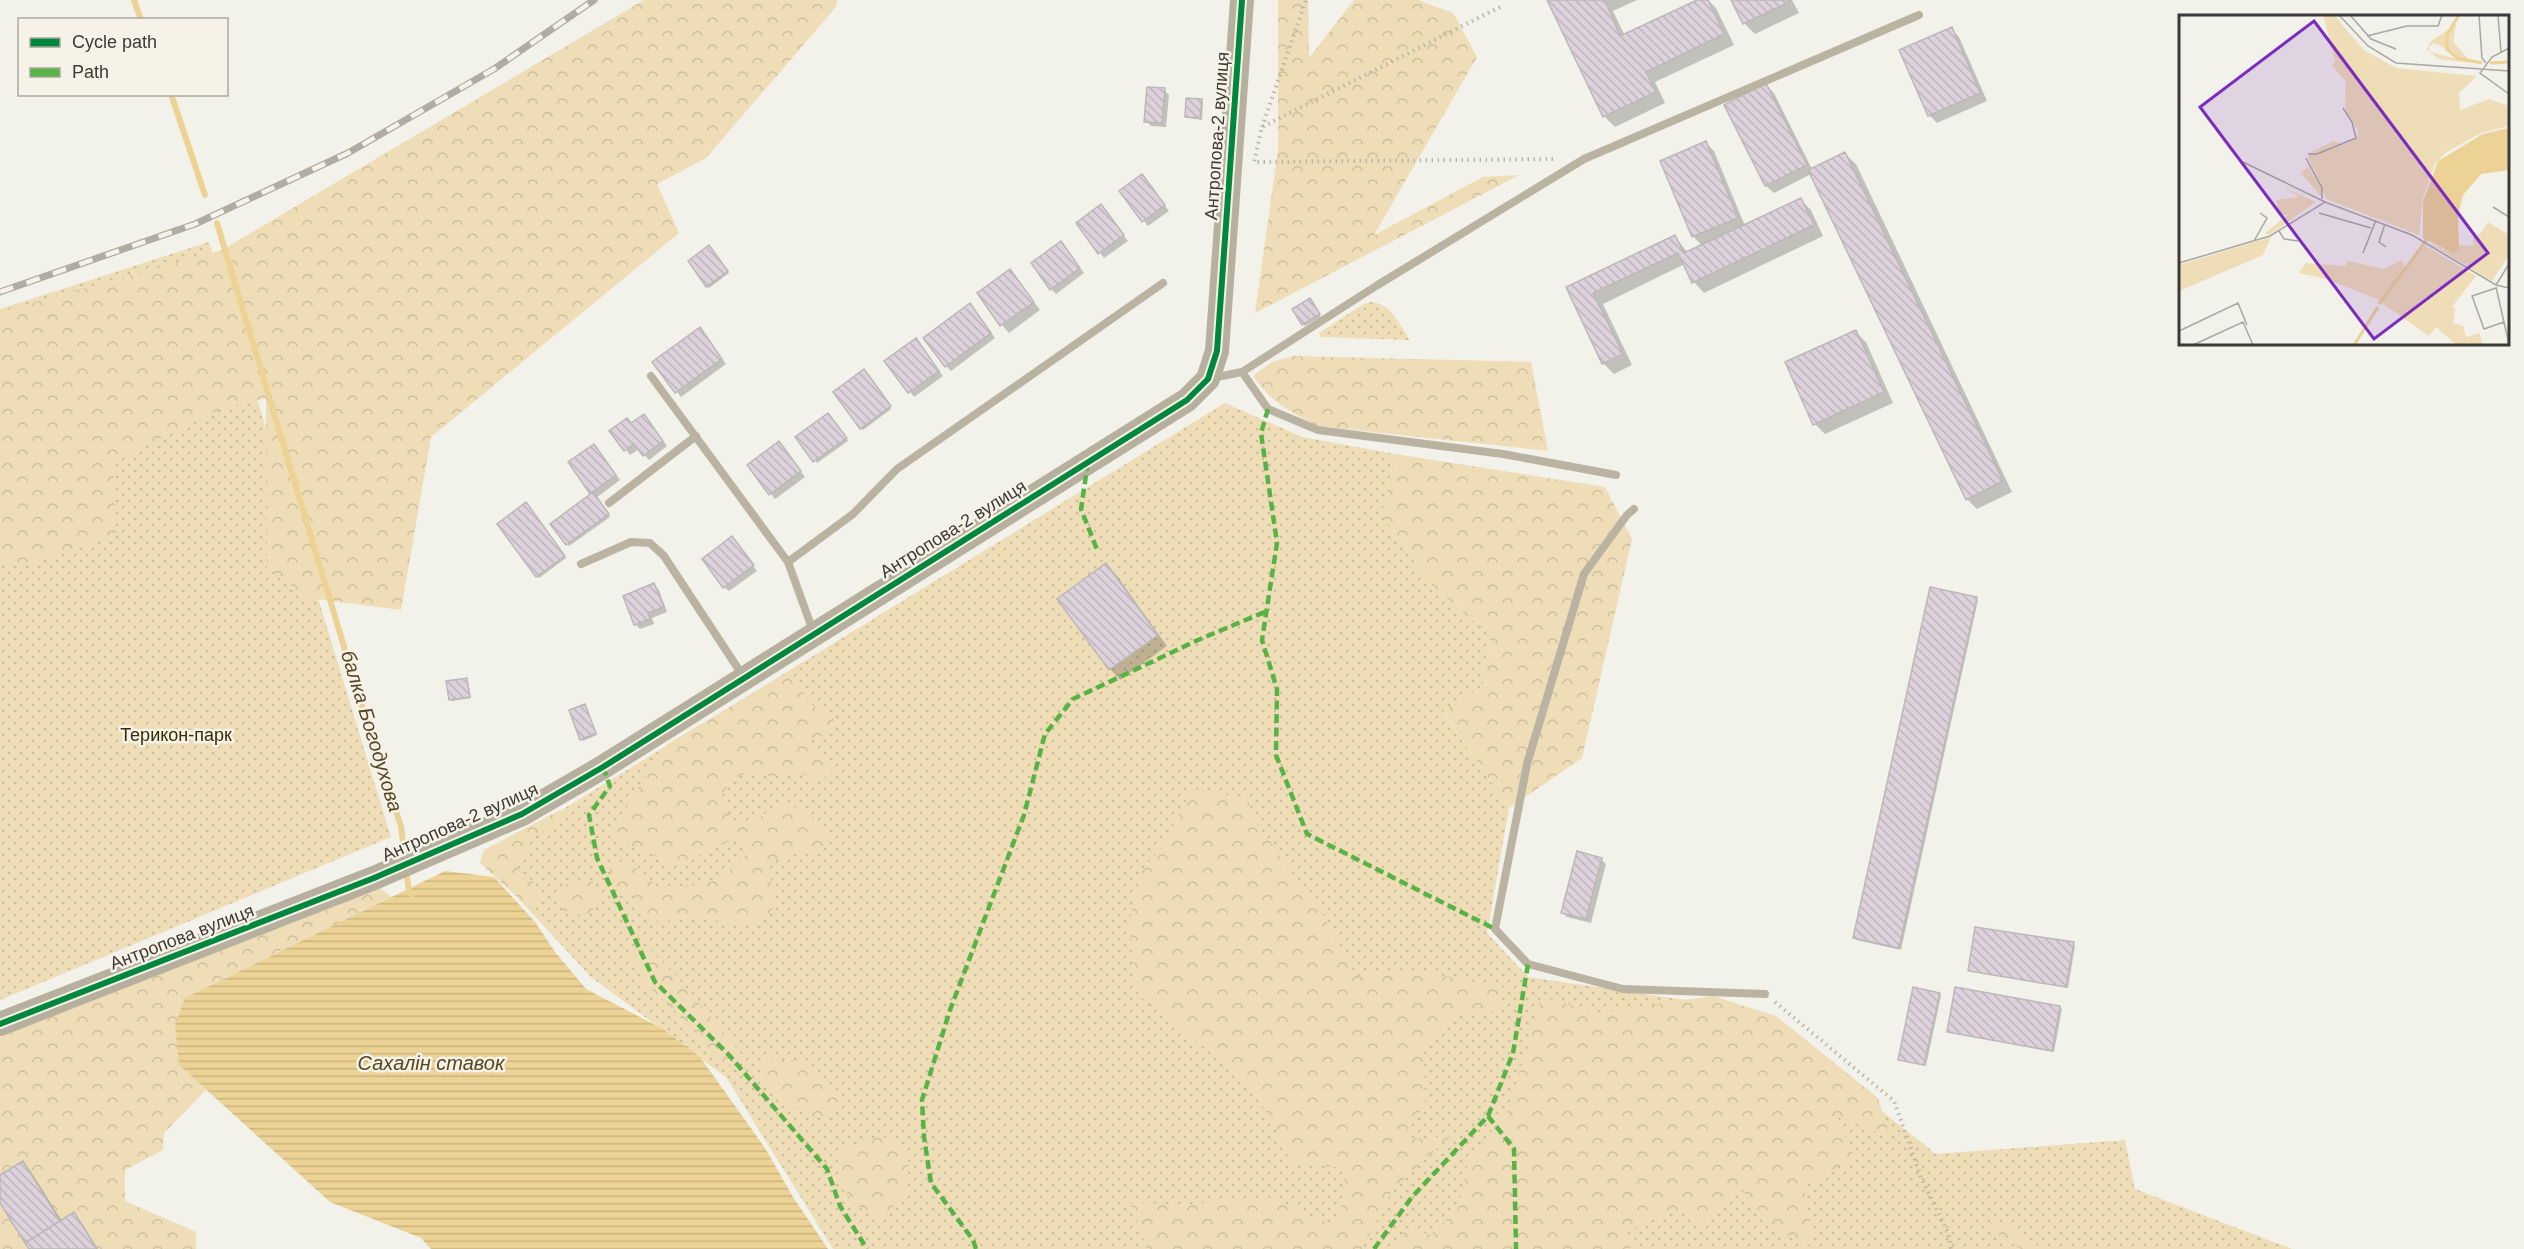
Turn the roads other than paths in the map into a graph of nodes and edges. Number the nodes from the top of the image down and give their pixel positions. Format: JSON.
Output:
{"nodes":[{"id":1,"x":1242,"y":0,"type":"edge"},
{"id":2,"x":1918,"y":15,"type":"dead end"},
{"id":3,"x":1163,"y":283,"type":"dead end"},
{"id":4,"x":1242,"y":372,"type":"junction"},
{"id":5,"x":651,"y":376,"type":"dead end"},
{"id":6,"x":1208,"y":379,"type":"junction"},
{"id":7,"x":696,"y":436,"type":"junction"},
{"id":8,"x":1616,"y":475,"type":"dead end"},
{"id":9,"x":609,"y":503,"type":"dead end"},
{"id":10,"x":1634,"y":509,"type":"dead end"},
{"id":11,"x":788,"y":562,"type":"junction"},
{"id":12,"x":581,"y":564,"type":"dead end"},
{"id":13,"x":814,"y":634,"type":"junction"},
{"id":14,"x":744,"y":678,"type":"junction"},
{"id":15,"x":374,"y":878,"type":"joint"},
{"id":16,"x":1764,"y":994,"type":"road end"},
{"id":17,"x":0,"y":1024,"type":"edge"}],
"edges":[{"from":1,"to":6,"type":"street","name":"Антропова-2 вулиця"},
{"from":2,"to":4,"type":"lane"},
{"from":3,"to":11,"type":"lane"},
{"from":4,"to":6,"type":"lane"},
{"from":4,"to":8,"type":"lane"},
{"from":5,"to":7,"type":"lane"},
{"from":6,"to":13,"type":"street","name":"Антропова-2 вулиця"},
{"from":7,"to":9,"type":"lane"},
{"from":7,"to":11,"type":"lane"},
{"from":10,"to":16,"type":"lane"},
{"from":11,"to":13,"type":"lane"},
{"from":12,"to":14,"type":"lane"},
{"from":13,"to":14,"type":"street","name":"Антропова-2 вулиця"},
{"from":14,"to":15,"type":"street","name":"Антропова-2 вулиця"},
{"from":15,"to":17,"type":"street","name":"Антропова вулиця"}]}
